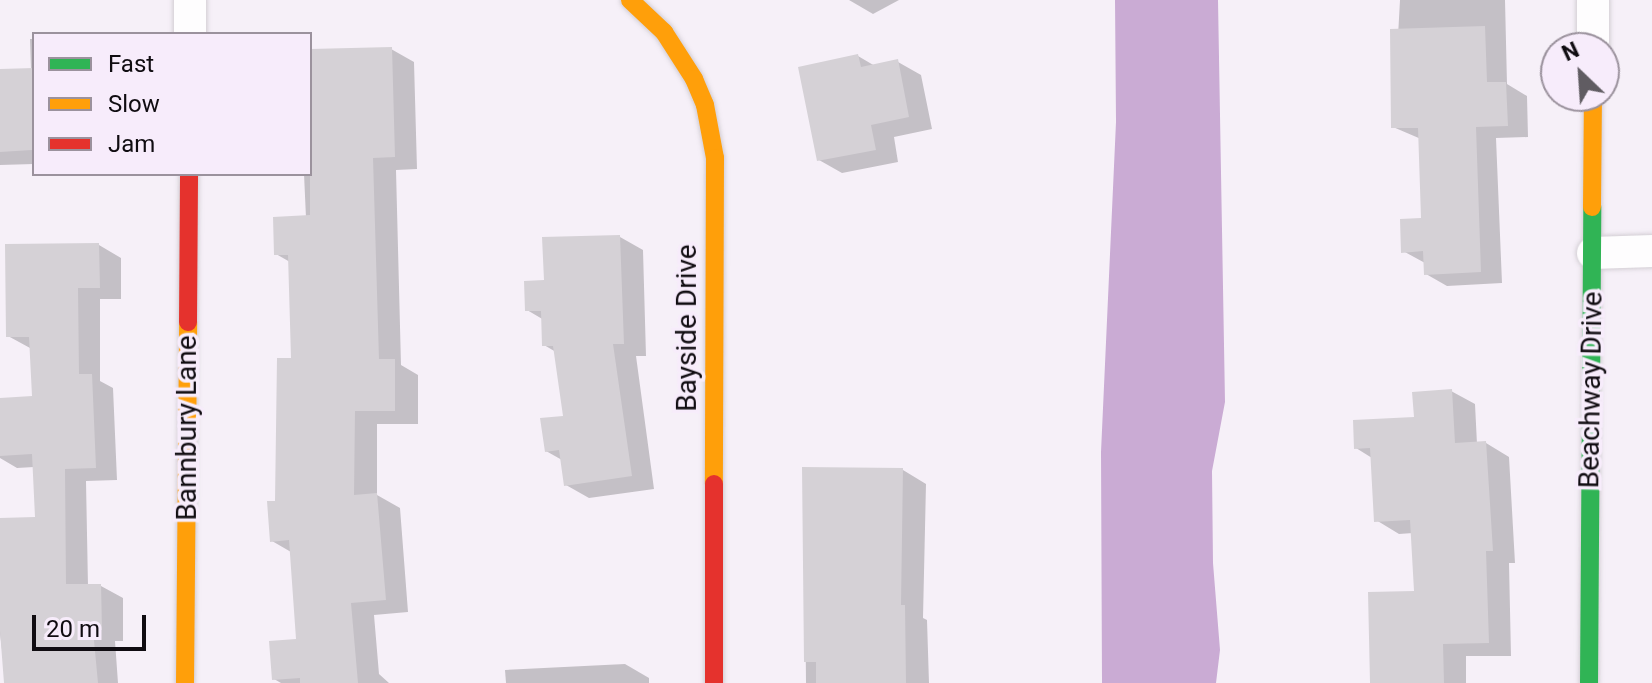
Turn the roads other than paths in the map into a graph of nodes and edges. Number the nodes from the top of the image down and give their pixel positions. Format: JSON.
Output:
{"nodes":[{"id":1,"x":190,"y":0,"type":"edge"},
{"id":2,"x":630,"y":0,"type":"edge"},
{"id":3,"x":1593,"y":0,"type":"edge"},
{"id":4,"x":190,"y":32,"type":"edge"},
{"id":5,"x":1593,"y":32,"type":"edge"},
{"id":6,"x":1593,"y":112,"type":"edge"},
{"id":7,"x":189,"y":176,"type":"edge"},
{"id":8,"x":1652,"y":251,"type":"edge"},
{"id":9,"x":1593,"y":253,"type":"junction"},
{"id":10,"x":185,"y":683,"type":"edge"},
{"id":11,"x":714,"y":683,"type":"edge"},
{"id":12,"x":1589,"y":683,"type":"edge"}],
"edges":[{"from":1,"to":4,"type":"street"},
{"from":2,"to":11,"type":"street","name":"Bayside Drive"},
{"from":3,"to":5,"type":"street"},
{"from":6,"to":9,"type":"street","name":"Beachway Drive"},
{"from":7,"to":10,"type":"street","name":"Bannbury Lane"},
{"from":8,"to":9,"type":"street"},
{"from":9,"to":12,"type":"street","name":"Beachway Drive"}]}
